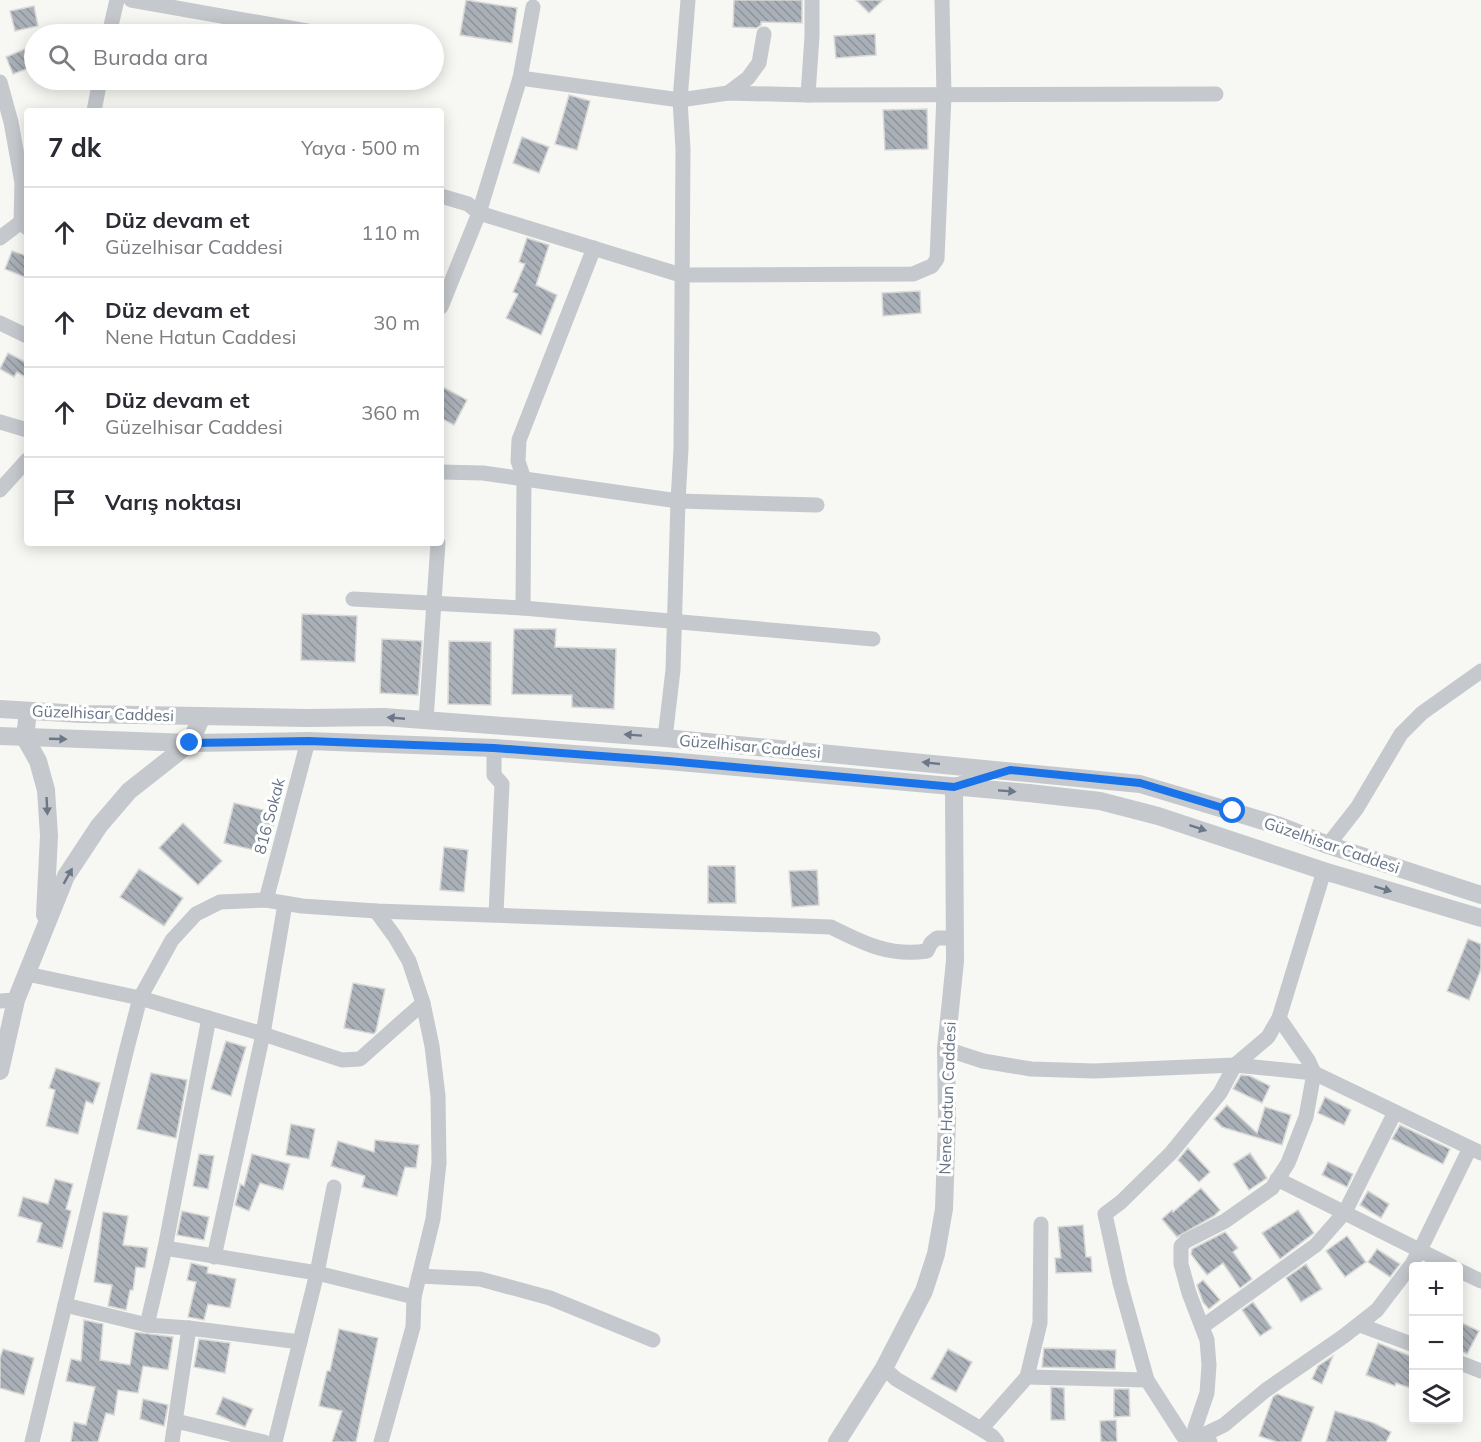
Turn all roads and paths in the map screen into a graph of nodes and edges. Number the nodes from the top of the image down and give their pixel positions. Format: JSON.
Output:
{"nodes":[{"id":1,"x":117,"y":0,"type":"edge"},
{"id":2,"x":131,"y":0,"type":"edge"},
{"id":3,"x":688,"y":0,"type":"edge"},
{"id":4,"x":812,"y":0,"type":"edge"},
{"id":5,"x":942,"y":0,"type":"edge"},
{"id":6,"x":533,"y":7,"type":"dead end"},
{"id":7,"x":112,"y":24,"type":"edge"},
{"id":8,"x":267,"y":24,"type":"edge"},
{"id":9,"x":764,"y":34,"type":"dead end"},
{"id":10,"x":520,"y":78,"type":"junction"},
{"id":11,"x":0,"y":82,"type":"edge"},
{"id":12,"x":98,"y":90,"type":"edge"},
{"id":13,"x":728,"y":93,"type":"junction"},
{"id":14,"x":1216,"y":94,"type":"dead end"},
{"id":15,"x":808,"y":95,"type":"junction"},
{"id":16,"x":944,"y":95,"type":"junction"},
{"id":17,"x":680,"y":100,"type":"junction"},
{"id":18,"x":2,"y":102,"type":"edge"},
{"id":19,"x":95,"y":108,"type":"edge"},
{"id":20,"x":11,"y":122,"type":"junction"},
{"id":21,"x":24,"y":127,"type":"edge"},
{"id":22,"x":444,"y":197,"type":"edge"},
{"id":23,"x":479,"y":213,"type":"junction"},
{"id":24,"x":24,"y":225,"type":"edge"},
{"id":25,"x":0,"y":238,"type":"edge"},
{"id":26,"x":594,"y":248,"type":"junction"},
{"id":27,"x":681,"y":275,"type":"junction"},
{"id":28,"x":444,"y":300,"type":"edge"},
{"id":29,"x":0,"y":323,"type":"edge"},
{"id":30,"x":24,"y":335,"type":"edge"},
{"id":31,"x":0,"y":422,"type":"edge"},
{"id":32,"x":24,"y":429,"type":"edge"},
{"id":33,"x":24,"y":463,"type":"edge"},
{"id":34,"x":444,"y":472,"type":"edge"},
{"id":35,"x":524,"y":479,"type":"junction"},
{"id":36,"x":0,"y":490,"type":"edge"},
{"id":37,"x":678,"y":501,"type":"junction"},
{"id":38,"x":817,"y":505,"type":"dead end"},
{"id":39,"x":438,"y":546,"type":"edge"},
{"id":40,"x":353,"y":599,"type":"dead end"},
{"id":41,"x":433,"y":604,"type":"junction"},
{"id":42,"x":523,"y":608,"type":"junction"},
{"id":43,"x":675,"y":621,"type":"junction"},
{"id":44,"x":873,"y":639,"type":"dead end"},
{"id":45,"x":1481,"y":671,"type":"edge"},
{"id":46,"x":0,"y":709,"type":"edge"},
{"id":47,"x":28,"y":711,"type":"junction"},
{"id":48,"x":202,"y":716,"type":"junction"},
{"id":49,"x":426,"y":720,"type":"junction"},
{"id":50,"x":0,"y":736,"type":"edge"},
{"id":51,"x":25,"y":738,"type":"junction"},
{"id":52,"x":665,"y":738,"type":"junction"},
{"id":53,"x":308,"y":741,"type":"junction"},
{"id":54,"x":190,"y":743,"type":"junction"},
{"id":55,"x":494,"y":748,"type":"junction"},
{"id":56,"x":1010,"y":770,"type":"junction"},
{"id":57,"x":954,"y":787,"type":"junction"},
{"id":58,"x":1328,"y":845,"type":"junction"},
{"id":59,"x":1324,"y":871,"type":"junction"},
{"id":60,"x":1481,"y":895,"type":"edge"},
{"id":61,"x":266,"y":900,"type":"junction"},
{"id":62,"x":285,"y":904,"type":"junction"},
{"id":63,"x":376,"y":911,"type":"junction"},
{"id":64,"x":496,"y":914,"type":"junction"},
{"id":65,"x":1481,"y":918,"type":"edge"},
{"id":66,"x":44,"y":929,"type":"junction"},
{"id":67,"x":955,"y":938,"type":"junction"},
{"id":68,"x":27,"y":974,"type":"junction"},
{"id":69,"x":140,"y":998,"type":"junction"},
{"id":70,"x":8,"y":1000,"type":"edge"},
{"id":71,"x":423,"y":1003,"type":"junction"},
{"id":72,"x":209,"y":1018,"type":"junction"},
{"id":73,"x":1279,"y":1018,"type":"junction"},
{"id":74,"x":263,"y":1034,"type":"junction"},
{"id":75,"x":946,"y":1049,"type":"junction"},
{"id":76,"x":1234,"y":1065,"type":"junction"},
{"id":77,"x":0,"y":1071,"type":"edge"},
{"id":78,"x":1314,"y":1073,"type":"junction"},
{"id":79,"x":1395,"y":1112,"type":"junction"},
{"id":80,"x":1475,"y":1151,"type":"edge"},
{"id":81,"x":1277,"y":1179,"type":"junction"},
{"id":82,"x":334,"y":1187,"type":"dead end"},
{"id":83,"x":1345,"y":1212,"type":"junction"},
{"id":84,"x":1041,"y":1224,"type":"dead end"},
{"id":85,"x":165,"y":1248,"type":"junction"},
{"id":86,"x":1419,"y":1251,"type":"junction"},
{"id":87,"x":214,"y":1257,"type":"junction"},
{"id":88,"x":1442,"y":1262,"type":"edge"},
{"id":89,"x":1463,"y":1272,"type":"edge"},
{"id":90,"x":317,"y":1273,"type":"junction"},
{"id":91,"x":419,"y":1275,"type":"junction"},
{"id":92,"x":1481,"y":1281,"type":"edge"},
{"id":93,"x":414,"y":1297,"type":"junction"},
{"id":94,"x":65,"y":1305,"type":"junction"},
{"id":95,"x":147,"y":1325,"type":"junction"},
{"id":96,"x":1360,"y":1325,"type":"junction"},
{"id":97,"x":1202,"y":1327,"type":"junction"},
{"id":98,"x":189,"y":1328,"type":"junction"},
{"id":99,"x":653,"y":1340,"type":"dead end"},
{"id":100,"x":300,"y":1342,"type":"junction"},
{"id":101,"x":1409,"y":1343,"type":"edge"},
{"id":102,"x":1463,"y":1364,"type":"edge"},
{"id":103,"x":884,"y":1368,"type":"junction"},
{"id":104,"x":1481,"y":1371,"type":"edge"},
{"id":105,"x":1027,"y":1377,"type":"junction"},
{"id":106,"x":1147,"y":1380,"type":"junction"},
{"id":107,"x":176,"y":1421,"type":"junction"},
{"id":108,"x":981,"y":1429,"type":"junction"},
{"id":109,"x":1198,"y":1441,"type":"edge"},
{"id":110,"x":32,"y":1442,"type":"edge"},
{"id":111,"x":172,"y":1442,"type":"edge"},
{"id":112,"x":264,"y":1442,"type":"edge"},
{"id":113,"x":275,"y":1442,"type":"edge"},
{"id":114,"x":381,"y":1442,"type":"edge"},
{"id":115,"x":837,"y":1442,"type":"edge"},
{"id":116,"x":997,"y":1442,"type":"edge"}],
"edges":[{"from":1,"to":7,"type":"street"},
{"from":2,"to":8,"type":"street"},
{"from":3,"to":17,"type":"street"},
{"from":4,"to":15,"type":"street"},
{"from":5,"to":16,"type":"street"},
{"from":6,"to":10,"type":"street"},
{"from":9,"to":13,"type":"street"},
{"from":10,"to":17,"type":"street"},
{"from":10,"to":23,"type":"street"},
{"from":11,"to":18,"type":"street"},
{"from":12,"to":19,"type":"street"},
{"from":13,"to":15,"type":"street"},
{"from":13,"to":17,"type":"street"},
{"from":14,"to":16,"type":"street"},
{"from":15,"to":16,"type":"street"},
{"from":16,"to":27,"type":"street"},
{"from":17,"to":27,"type":"street"},
{"from":18,"to":20,"type":"street"},
{"from":20,"to":21,"type":"street"},
{"from":20,"to":24,"type":"street"},
{"from":22,"to":23,"type":"street"},
{"from":23,"to":26,"type":"street"},
{"from":23,"to":28,"type":"street"},
{"from":24,"to":25,"type":"street"},
{"from":26,"to":27,"type":"street"},
{"from":26,"to":35,"type":"street"},
{"from":27,"to":37,"type":"street"},
{"from":29,"to":30,"type":"street"},
{"from":31,"to":32,"type":"street"},
{"from":33,"to":36,"type":"street"},
{"from":34,"to":35,"type":"street"},
{"from":35,"to":37,"type":"street"},
{"from":35,"to":42,"type":"street"},
{"from":37,"to":38,"type":"street"},
{"from":37,"to":43,"type":"street"},
{"from":39,"to":41,"type":"street"},
{"from":40,"to":41,"type":"street"},
{"from":41,"to":42,"type":"street"},
{"from":41,"to":49,"type":"street"},
{"from":42,"to":43,"type":"street"},
{"from":43,"to":44,"type":"street"},
{"from":43,"to":52,"type":"street"},
{"from":45,"to":58,"type":"street"},
{"from":46,"to":47,"type":"street","name":"Güzelhisar Caddesi"},
{"from":47,"to":48,"type":"street","name":"Güzelhisar Caddesi"},
{"from":47,"to":51,"type":"street"},
{"from":49,"to":48,"type":"street","name":"Güzelhisar Caddesi","one_way":true},
{"from":48,"to":54,"type":"street"},
{"from":52,"to":49,"type":"street","name":"Güzelhisar Caddesi","one_way":true},
{"from":50,"to":51,"type":"street","name":"Güzelhisar Caddesi"},
{"from":51,"to":54,"type":"street","name":"Güzelhisar Caddesi","one_way":true},
{"from":51,"to":66,"type":"street","one_way":true},
{"from":56,"to":52,"type":"street","name":"Güzelhisar Caddesi","one_way":true},
{"from":53,"to":54,"type":"street","name":"Güzelhisar Caddesi"},
{"from":53,"to":55,"type":"street","name":"Güzelhisar Caddesi"},
{"from":53,"to":61,"type":"street","name":"816 Sokak"},
{"from":66,"to":54,"type":"street","one_way":true},
{"from":55,"to":57,"type":"street","name":"Güzelhisar Caddesi"},
{"from":55,"to":64,"type":"street"},
{"from":56,"to":57,"type":"street"},
{"from":56,"to":58,"type":"street","name":"Güzelhisar Caddesi"},
{"from":57,"to":59,"type":"street","name":"Güzelhisar Caddesi","one_way":true},
{"from":57,"to":67,"type":"street","name":"Nene Hatun Caddesi"},
{"from":58,"to":60,"type":"street","name":"Güzelhisar Caddesi"},
{"from":59,"to":65,"type":"street","name":"Güzelhisar Caddesi","one_way":true},
{"from":59,"to":73,"type":"street"},
{"from":61,"to":62,"type":"street"},
{"from":61,"to":69,"type":"street"},
{"from":62,"to":63,"type":"street"},
{"from":62,"to":74,"type":"street"},
{"from":63,"to":64,"type":"street"},
{"from":63,"to":71,"type":"street"},
{"from":64,"to":67,"type":"street"},
{"from":66,"to":68,"type":"street"},
{"from":67,"to":75,"type":"street","name":"Nene Hatun Caddesi"},
{"from":68,"to":69,"type":"street"},
{"from":68,"to":70,"type":"street"},
{"from":69,"to":72,"type":"street"},
{"from":69,"to":94,"type":"street"},
{"from":70,"to":77,"type":"street"},
{"from":71,"to":74,"type":"street"},
{"from":71,"to":91,"type":"street"},
{"from":72,"to":74,"type":"street"},
{"from":72,"to":85,"type":"street"},
{"from":73,"to":76,"type":"street"},
{"from":73,"to":78,"type":"street"},
{"from":74,"to":87,"type":"street"},
{"from":75,"to":76,"type":"street"},
{"from":75,"to":103,"type":"street","name":"Nene Hatun Caddesi"},
{"from":76,"to":78,"type":"street"},
{"from":76,"to":106,"type":"street"},
{"from":78,"to":79,"type":"street"},
{"from":78,"to":81,"type":"street"},
{"from":79,"to":80,"type":"street"},
{"from":79,"to":83,"type":"street"},
{"from":80,"to":86,"type":"street"},
{"from":81,"to":83,"type":"street"},
{"from":81,"to":97,"type":"street"},
{"from":82,"to":90,"type":"street"},
{"from":83,"to":86,"type":"street"},
{"from":83,"to":97,"type":"street"},
{"from":84,"to":105,"type":"street"},
{"from":85,"to":87,"type":"street"},
{"from":85,"to":95,"type":"street"},
{"from":86,"to":88,"type":"street"},
{"from":86,"to":96,"type":"street"},
{"from":87,"to":90,"type":"street"},
{"from":89,"to":92,"type":"street"},
{"from":90,"to":93,"type":"street"},
{"from":90,"to":100,"type":"street"},
{"from":91,"to":93,"type":"street"},
{"from":91,"to":99,"type":"street"},
{"from":93,"to":114,"type":"street"},
{"from":94,"to":95,"type":"street"},
{"from":94,"to":110,"type":"street"},
{"from":95,"to":98,"type":"street"},
{"from":96,"to":101,"type":"street"},
{"from":96,"to":109,"type":"street"},
{"from":97,"to":109,"type":"street"},
{"from":98,"to":100,"type":"street"},
{"from":98,"to":107,"type":"street"},
{"from":100,"to":113,"type":"street"},
{"from":102,"to":104,"type":"street"},
{"from":103,"to":108,"type":"street"},
{"from":103,"to":115,"type":"street","name":"Nene Hatun Caddesi"},
{"from":105,"to":106,"type":"street"},
{"from":105,"to":108,"type":"street"},
{"from":106,"to":109,"type":"street"},
{"from":107,"to":111,"type":"street"},
{"from":107,"to":112,"type":"street"},
{"from":108,"to":116,"type":"street"}]}
